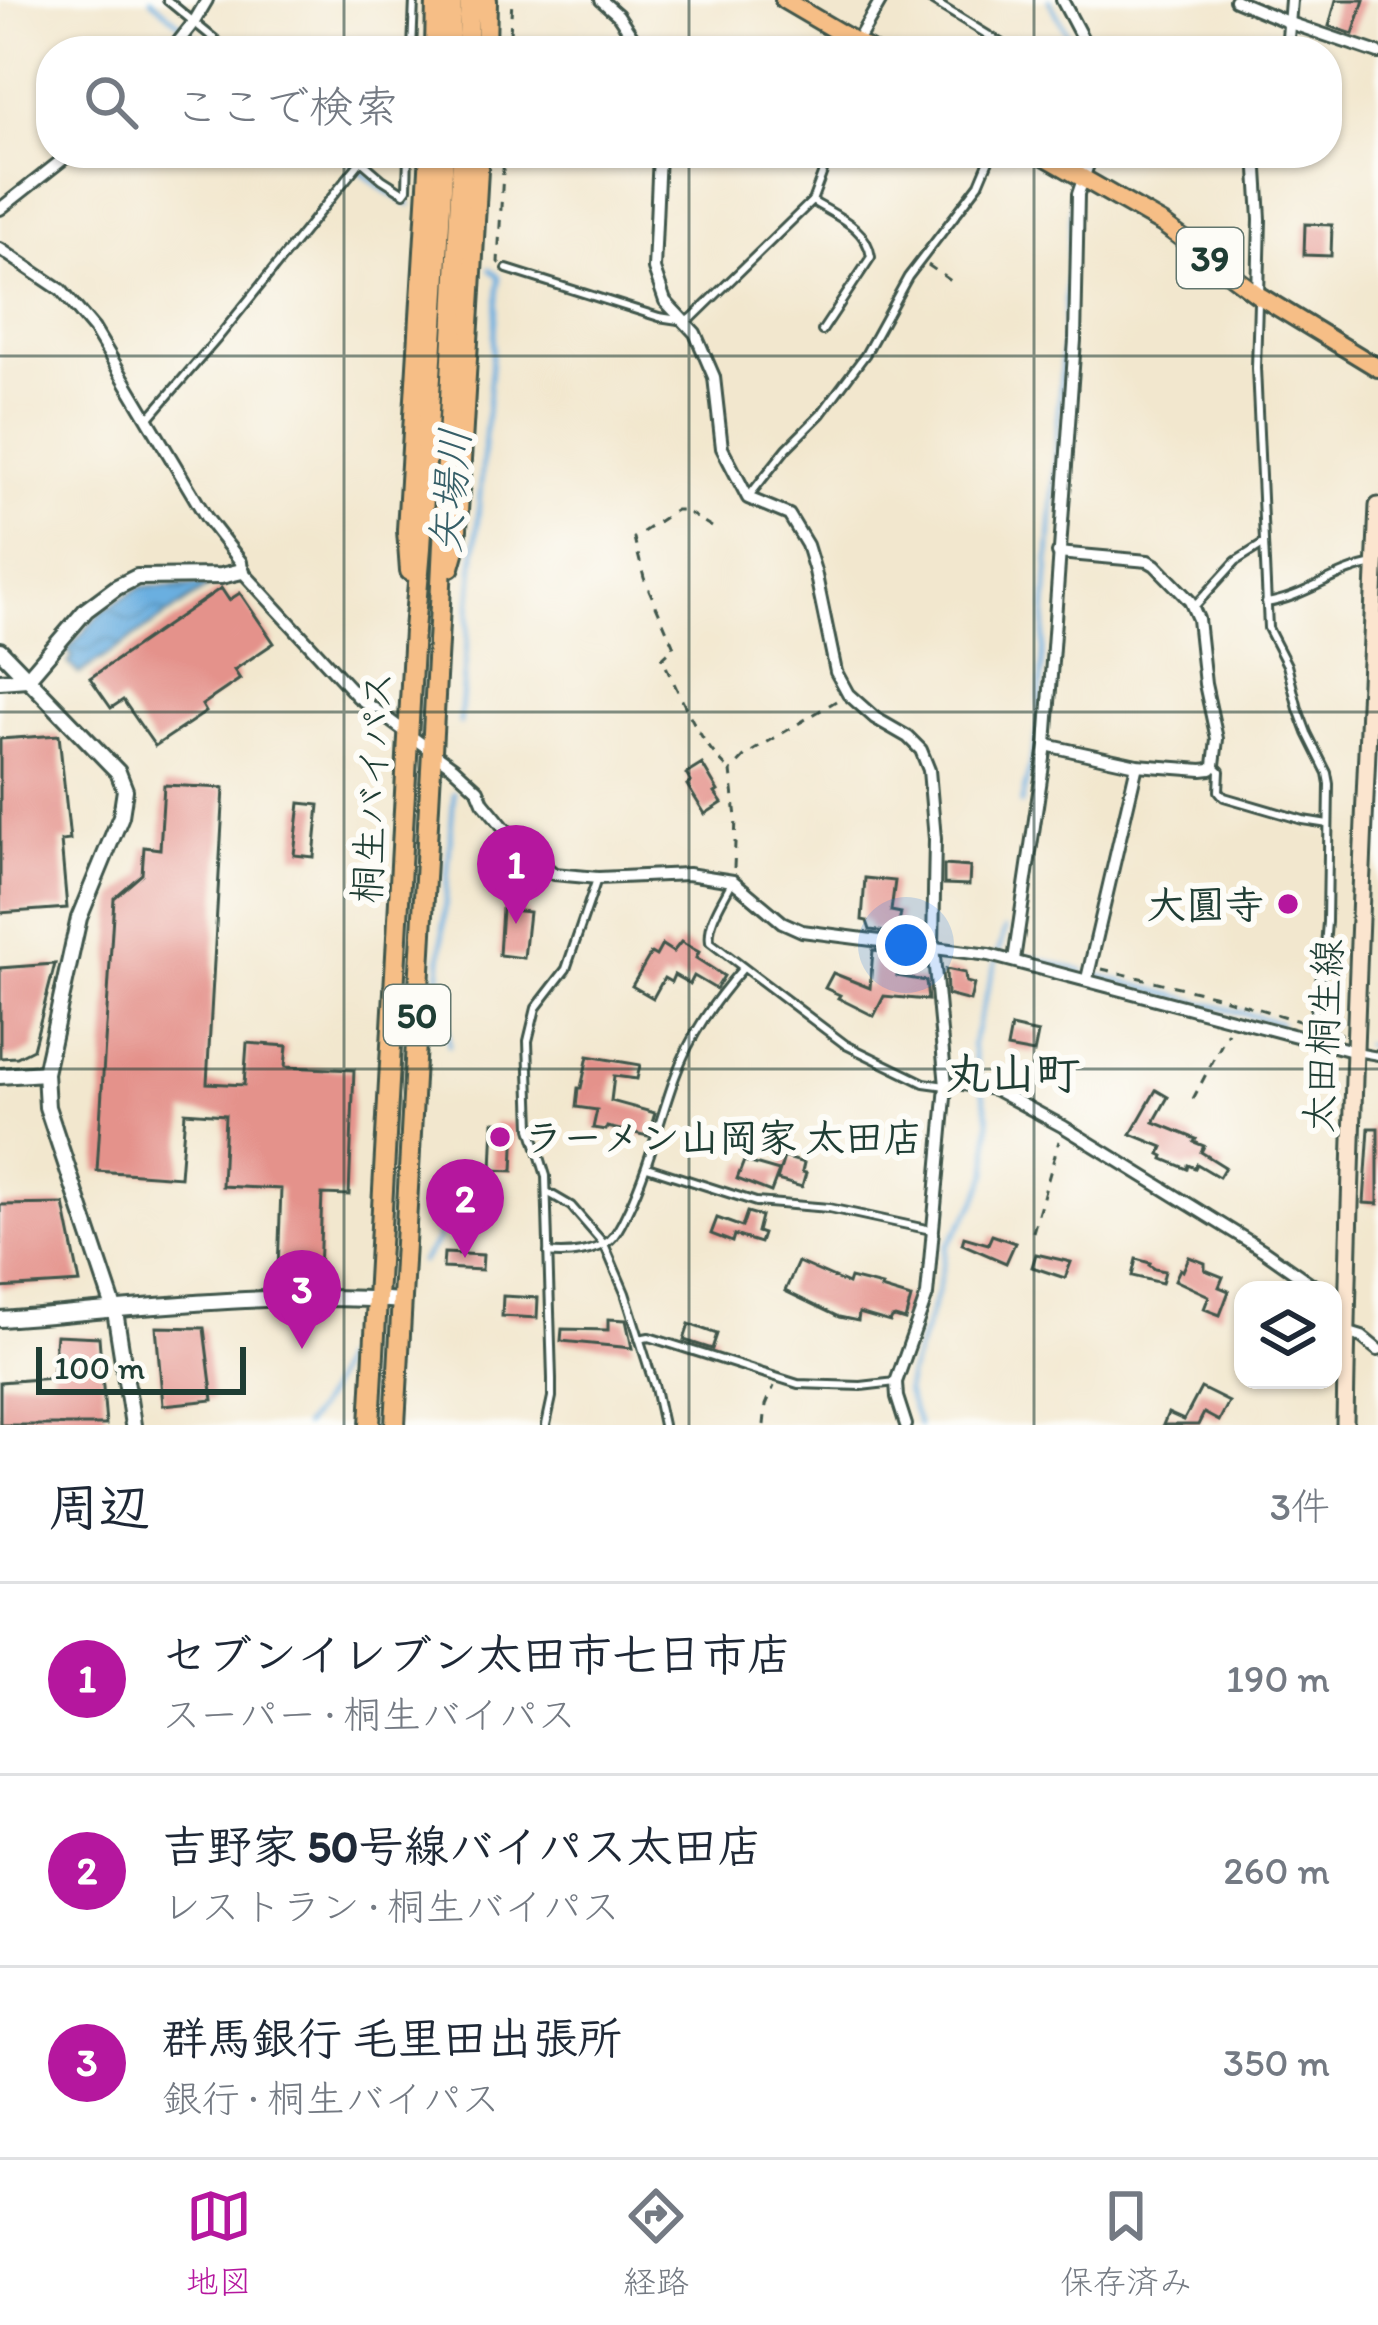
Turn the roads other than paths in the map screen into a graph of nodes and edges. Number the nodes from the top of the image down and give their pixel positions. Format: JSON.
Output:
{"nodes":[{"id":1,"x":167,"y":0,"type":"edge"},
{"id":2,"x":207,"y":0,"type":"edge"},
{"id":3,"x":414,"y":0,"type":"edge"},
{"id":4,"x":436,"y":0,"type":"edge"},
{"id":5,"x":452,"y":0,"type":"edge"},
{"id":6,"x":470,"y":0,"type":"edge"},
{"id":7,"x":487,"y":0,"type":"edge"},
{"id":8,"x":601,"y":0,"type":"edge"},
{"id":9,"x":784,"y":0,"type":"edge"},
{"id":10,"x":881,"y":0,"type":"edge"},
{"id":11,"x":931,"y":0,"type":"edge"},
{"id":12,"x":1062,"y":0,"type":"edge"},
{"id":13,"x":1235,"y":0,"type":"edge"},
{"id":14,"x":1291,"y":0,"type":"edge"},
{"id":15,"x":194,"y":22,"type":"junction"},
{"id":16,"x":1290,"y":23,"type":"junction"},
{"id":17,"x":412,"y":25,"type":"junction"},
{"id":18,"x":436,"y":26,"type":"junction"},
{"id":19,"x":183,"y":36,"type":"edge"},
{"id":20,"x":211,"y":36,"type":"edge"},
{"id":21,"x":412,"y":36,"type":"edge"},
{"id":22,"x":436,"y":36,"type":"edge"},
{"id":23,"x":450,"y":36,"type":"edge"},
{"id":24,"x":468,"y":36,"type":"edge"},
{"id":25,"x":486,"y":36,"type":"edge"},
{"id":26,"x":632,"y":36,"type":"edge"},
{"id":27,"x":845,"y":36,"type":"edge"},
{"id":28,"x":867,"y":36,"type":"edge"},
{"id":29,"x":990,"y":36,"type":"edge"},
{"id":30,"x":1081,"y":36,"type":"edge"},
{"id":31,"x":1289,"y":36,"type":"edge"},
{"id":32,"x":1328,"y":36,"type":"edge"},
{"id":33,"x":1342,"y":41,"type":"edge"},
{"id":34,"x":1378,"y":53,"type":"edge"},
{"id":35,"x":52,"y":168,"type":"edge"},
{"id":36,"x":355,"y":168,"type":"edge"},
{"id":37,"x":369,"y":168,"type":"edge"},
{"id":38,"x":406,"y":168,"type":"edge"},
{"id":39,"x":447,"y":168,"type":"edge"},
{"id":40,"x":448,"y":168,"type":"edge"},
{"id":41,"x":478,"y":168,"type":"edge"},
{"id":42,"x":658,"y":168,"type":"edge"},
{"id":43,"x":824,"y":168,"type":"edge"},
{"id":44,"x":986,"y":168,"type":"edge"},
{"id":45,"x":1064,"y":168,"type":"edge"},
{"id":46,"x":1088,"y":168,"type":"edge"},
{"id":47,"x":1257,"y":168,"type":"edge"},
{"id":48,"x":1084,"y":180,"type":"junction"},
{"id":49,"x":812,"y":201,"type":"junction"},
{"id":50,"x":0,"y":209,"type":"edge"},
{"id":51,"x":0,"y":248,"type":"edge"},
{"id":52,"x":507,"y":269,"type":"road end"},
{"id":53,"x":1258,"y":295,"type":"junction"},
{"id":54,"x":685,"y":321,"type":"junction"},
{"id":55,"x":822,"y":331,"type":"dead end"},
{"id":56,"x":1378,"y":368,"type":"edge"},
{"id":57,"x":148,"y":418,"type":"junction"},
{"id":58,"x":748,"y":498,"type":"junction"},
{"id":59,"x":1378,"y":506,"type":"edge"},
{"id":60,"x":1263,"y":544,"type":"junction"},
{"id":61,"x":1058,"y":553,"type":"junction"},
{"id":62,"x":1376,"y":564,"type":"edge"},
{"id":63,"x":242,"y":571,"type":"junction"},
{"id":64,"x":1266,"y":603,"type":"junction"},
{"id":65,"x":440,"y":605,"type":"junction"},
{"id":66,"x":1194,"y":607,"type":"junction"},
{"id":67,"x":0,"y":650,"type":"edge"},
{"id":68,"x":27,"y":679,"type":"junction"},
{"id":69,"x":0,"y":681,"type":"edge"},
{"id":70,"x":408,"y":732,"type":"junction"},
{"id":71,"x":1046,"y":745,"type":"junction"},
{"id":72,"x":432,"y":749,"type":"junction"},
{"id":73,"x":1137,"y":765,"type":"junction"},
{"id":74,"x":1214,"y":765,"type":"junction"},
{"id":75,"x":1328,"y":824,"type":"junction"},
{"id":76,"x":598,"y":878,"type":"junction"},
{"id":77,"x":733,"y":881,"type":"junction"},
{"id":78,"x":933,"y":946,"type":"junction"},
{"id":79,"x":1010,"y":960,"type":"junction"},
{"id":80,"x":743,"y":968,"type":"junction"},
{"id":81,"x":1088,"y":973,"type":"junction"},
{"id":82,"x":1310,"y":1040,"type":"junction"},
{"id":83,"x":1353,"y":1051,"type":"junction"},
{"id":84,"x":1378,"y":1056,"type":"edge"},
{"id":85,"x":45,"y":1073,"type":"junction"},
{"id":86,"x":0,"y":1076,"type":"edge"},
{"id":87,"x":946,"y":1086,"type":"junction"},
{"id":88,"x":647,"y":1167,"type":"junction"},
{"id":89,"x":547,"y":1192,"type":"junction"},
{"id":90,"x":934,"y":1230,"type":"junction"},
{"id":91,"x":604,"y":1244,"type":"junction"},
{"id":92,"x":548,"y":1253,"type":"junction"},
{"id":93,"x":1307,"y":1281,"type":"edge"},
{"id":94,"x":1341,"y":1281,"type":"edge"},
{"id":95,"x":378,"y":1299,"type":"junction"},
{"id":96,"x":402,"y":1301,"type":"junction"},
{"id":97,"x":115,"y":1311,"type":"junction"},
{"id":98,"x":1342,"y":1313,"type":"edge"},
{"id":99,"x":0,"y":1318,"type":"edge"},
{"id":100,"x":1346,"y":1332,"type":"junction"},
{"id":101,"x":639,"y":1339,"type":"junction"},
{"id":102,"x":1378,"y":1350,"type":"edge"},
{"id":103,"x":896,"y":1382,"type":"junction"},
{"id":104,"x":133,"y":1425,"type":"edge"},
{"id":105,"x":370,"y":1425,"type":"edge"},
{"id":106,"x":395,"y":1425,"type":"edge"},
{"id":107,"x":546,"y":1425,"type":"edge"},
{"id":108,"x":663,"y":1425,"type":"edge"},
{"id":109,"x":906,"y":1425,"type":"edge"},
{"id":110,"x":1345,"y":1425,"type":"edge"}],
"edges":[{"from":1,"to":15,"type":"lane"},
{"from":2,"to":15,"type":"street"},
{"from":3,"to":17,"type":"lane"},
{"from":4,"to":18,"type":"highway"},
{"from":5,"to":23,"type":"highway"},
{"from":6,"to":24,"type":"highway"},
{"from":7,"to":25,"type":"highway"},
{"from":8,"to":26,"type":"street"},
{"from":9,"to":27,"type":"main road"},
{"from":10,"to":28,"type":"street"},
{"from":11,"to":29,"type":"lane"},
{"from":12,"to":30,"type":"street"},
{"from":13,"to":16,"type":"street"},
{"from":14,"to":16,"type":"street"},
{"from":15,"to":19,"type":"street"},
{"from":15,"to":20,"type":"lane"},
{"from":16,"to":31,"type":"street"},
{"from":16,"to":32,"type":"street"},
{"from":17,"to":18,"type":"lane"},
{"from":17,"to":21,"type":"lane"},
{"from":18,"to":22,"type":"highway"},
{"from":33,"to":34,"type":"street"},
{"from":35,"to":50,"type":"street"},
{"from":36,"to":57,"type":"lane"},
{"from":37,"to":38,"type":"lane"},
{"from":39,"to":70,"type":"highway","name":"桐生バイパス","number":"50"},
{"from":40,"to":65,"type":"highway","name":"桐生バイパス","number":"50"},
{"from":41,"to":65,"type":"highway","number":"50"},
{"from":42,"to":54,"type":"street"},
{"from":43,"to":49,"type":"lane"},
{"from":44,"to":58,"type":"lane"},
{"from":45,"to":48,"type":"main road","number":"39"},
{"from":46,"to":48,"type":"street"},
{"from":47,"to":53,"type":"street"},
{"from":48,"to":53,"type":"main road","number":"39"},
{"from":48,"to":61,"type":"street"},
{"from":49,"to":54,"type":"lane"},
{"from":49,"to":55,"type":"lane"},
{"from":51,"to":57,"type":"street"},
{"from":52,"to":54,"type":"lane"},
{"from":53,"to":56,"type":"main road","number":"39"},
{"from":53,"to":60,"type":"lane"},
{"from":54,"to":58,"type":"street"},
{"from":57,"to":63,"type":"street"},
{"from":58,"to":78,"type":"street"},
{"from":59,"to":62,"type":"main road","name":"太田桐生線"},
{"from":60,"to":64,"type":"lane"},
{"from":60,"to":66,"type":"lane"},
{"from":61,"to":66,"type":"street"},
{"from":61,"to":71,"type":"street"},
{"from":62,"to":64,"type":"lane"},
{"from":62,"to":83,"type":"main road","name":"太田桐生線"},
{"from":63,"to":68,"type":"street"},
{"from":63,"to":70,"type":"street"},
{"from":64,"to":75,"type":"lane"},
{"from":65,"to":72,"type":"highway","name":"桐生バイパス","number":"50"},
{"from":66,"to":74,"type":"street"},
{"from":67,"to":68,"type":"street"},
{"from":68,"to":69,"type":"street"},
{"from":68,"to":85,"type":"street"},
{"from":70,"to":72,"type":"street"},
{"from":70,"to":95,"type":"highway","name":"桐生バイパス","number":"50"},
{"from":71,"to":73,"type":"street"},
{"from":71,"to":79,"type":"street"},
{"from":72,"to":76,"type":"street"},
{"from":72,"to":96,"type":"highway","name":"桐生バイパス","number":"50"},
{"from":73,"to":74,"type":"street"},
{"from":73,"to":81,"type":"street"},
{"from":74,"to":75,"type":"lane"},
{"from":75,"to":82,"type":"lane"},
{"from":76,"to":77,"type":"street"},
{"from":76,"to":89,"type":"lane"},
{"from":77,"to":78,"type":"street"},
{"from":77,"to":80,"type":"lane"},
{"from":78,"to":79,"type":"street"},
{"from":78,"to":87,"type":"street"},
{"from":79,"to":81,"type":"street"},
{"from":80,"to":87,"type":"lane"},
{"from":80,"to":88,"type":"lane"},
{"from":81,"to":82,"type":"street"},
{"from":82,"to":83,"type":"street"},
{"from":83,"to":84,"type":"lane"},
{"from":83,"to":94,"type":"main road","name":"太田桐生線"},
{"from":85,"to":86,"type":"street"},
{"from":85,"to":97,"type":"street"},
{"from":87,"to":90,"type":"street"},
{"from":87,"to":93,"type":"street"},
{"from":88,"to":90,"type":"lane"},
{"from":88,"to":91,"type":"lane"},
{"from":89,"to":91,"type":"lane"},
{"from":89,"to":92,"type":"lane"},
{"from":90,"to":103,"type":"street"},
{"from":91,"to":92,"type":"lane"},
{"from":91,"to":101,"type":"lane"},
{"from":92,"to":107,"type":"lane"},
{"from":95,"to":96,"type":"street"},
{"from":95,"to":97,"type":"street"},
{"from":95,"to":105,"type":"highway","name":"桐生バイパス","number":"50"},
{"from":96,"to":106,"type":"highway","name":"桐生バイパス","number":"50"},
{"from":97,"to":99,"type":"street"},
{"from":97,"to":104,"type":"street"},
{"from":98,"to":100,"type":"main road","name":"太田桐生線"},
{"from":100,"to":102,"type":"street"},
{"from":100,"to":110,"type":"main road","name":"太田桐生線"},
{"from":101,"to":103,"type":"lane"},
{"from":101,"to":108,"type":"lane"},
{"from":103,"to":109,"type":"street"}]}
